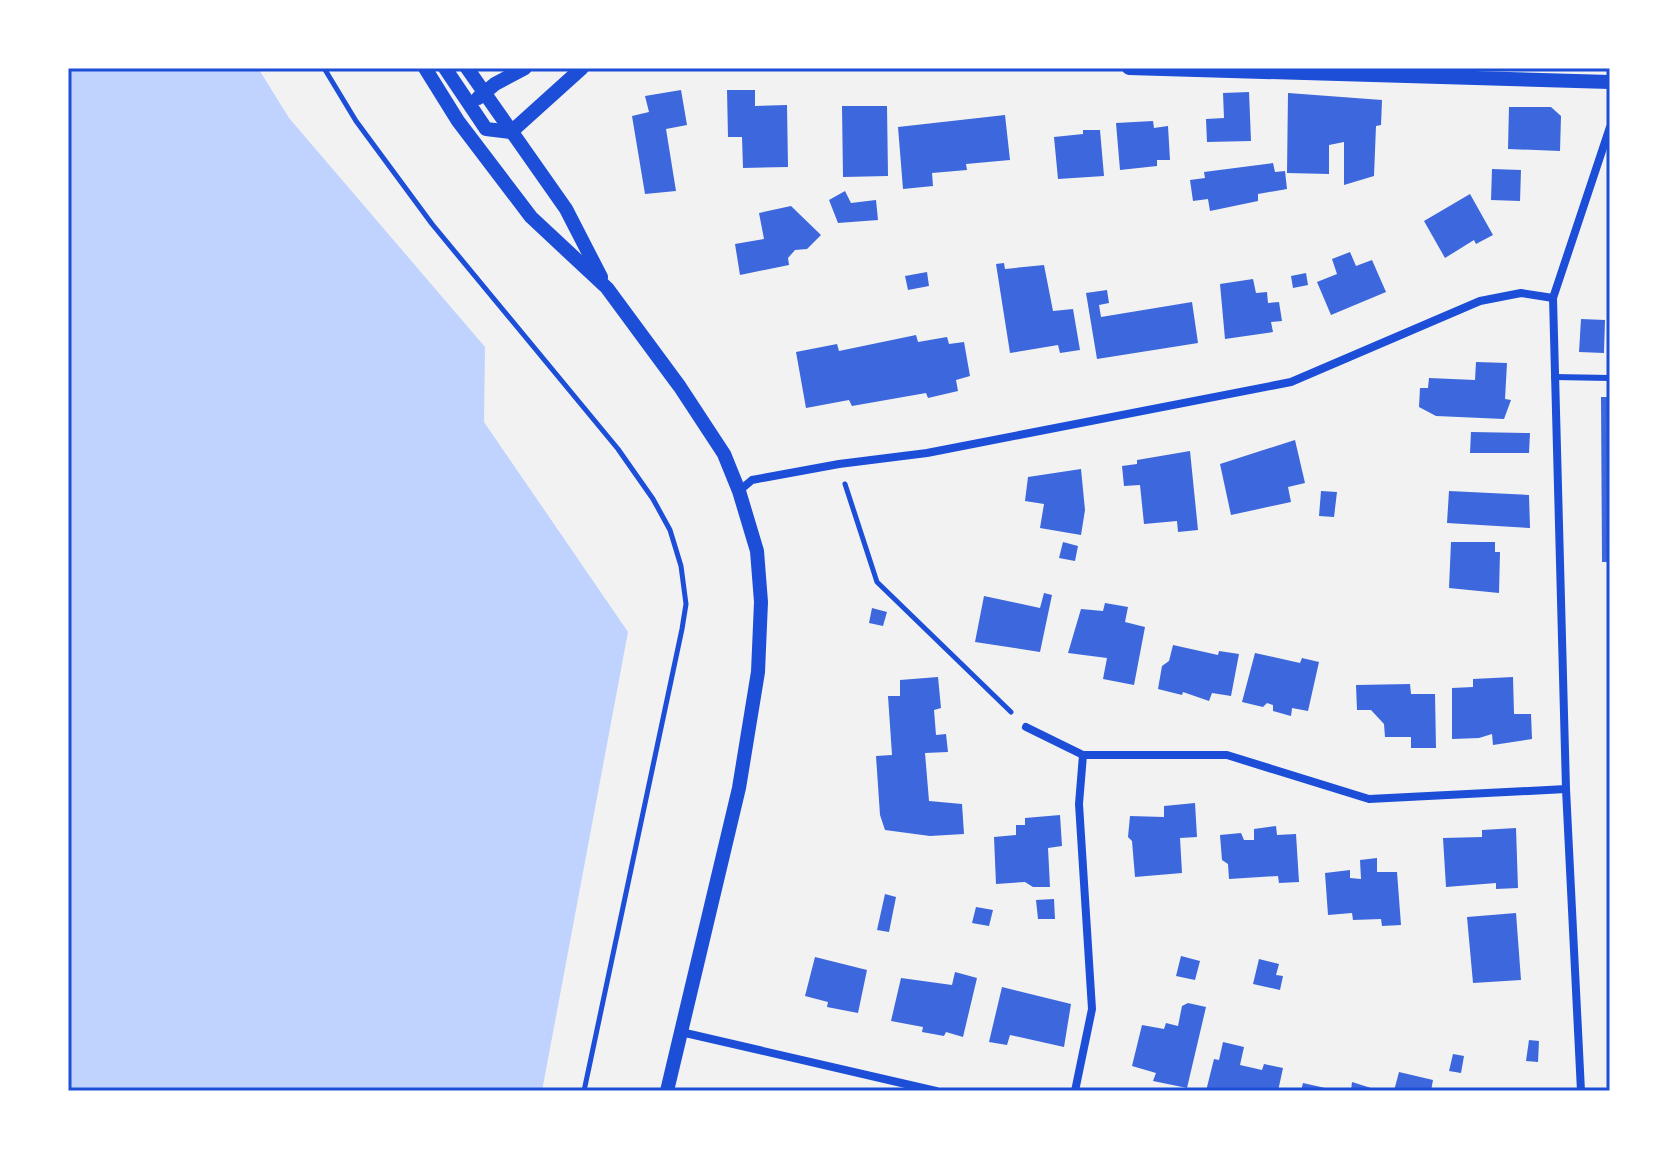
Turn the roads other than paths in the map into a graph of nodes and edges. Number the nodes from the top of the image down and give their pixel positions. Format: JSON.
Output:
{"nodes":[{"id":1,"x":425,"y":68,"type":"edge"},
{"id":2,"x":445,"y":68,"type":"edge"},
{"id":3,"x":467,"y":68,"type":"edge"},
{"id":4,"x":525,"y":68,"type":"edge"},
{"id":5,"x":582,"y":68,"type":"edge"},
{"id":6,"x":1129,"y":68,"type":"edge"},
{"id":7,"x":1418,"y":72,"type":"edge"},
{"id":8,"x":1610,"y":82,"type":"edge"},
{"id":9,"x":483,"y":92,"type":"junction"},
{"id":10,"x":472,"y":105,"type":"junction"},
{"id":11,"x":458,"y":121,"type":"junction"},
{"id":12,"x":1610,"y":127,"type":"edge"},
{"id":13,"x":511,"y":132,"type":"junction"},
{"id":14,"x":607,"y":288,"type":"junction"},
{"id":15,"x":1553,"y":298,"type":"junction"},
{"id":16,"x":1552,"y":377,"type":"junction"},
{"id":17,"x":1610,"y":378,"type":"edge"},
{"id":18,"x":739,"y":491,"type":"junction"},
{"id":19,"x":1026,"y":727,"type":"road end"},
{"id":20,"x":1083,"y":755,"type":"junction"},
{"id":21,"x":1566,"y":789,"type":"junction"},
{"id":22,"x":681,"y":1032,"type":"junction"},
{"id":23,"x":667,"y":1091,"type":"edge"},
{"id":24,"x":936,"y":1091,"type":"edge"},
{"id":25,"x":1075,"y":1091,"type":"edge"},
{"id":26,"x":1581,"y":1091,"type":"edge"}],
"edges":[{"from":1,"to":11,"type":"street"},
{"from":2,"to":10,"type":"street"},
{"from":3,"to":9,"type":"street"},
{"from":4,"to":9,"type":"street"},
{"from":5,"to":13,"type":"street"},
{"from":6,"to":7,"type":"street"},
{"from":7,"to":8,"type":"street"},
{"from":9,"to":10,"type":"street"},
{"from":9,"to":13,"type":"street"},
{"from":10,"to":11,"type":"street"},
{"from":10,"to":13,"type":"street"},
{"from":11,"to":14,"type":"street"},
{"from":12,"to":15,"type":"street"},
{"from":13,"to":14,"type":"street"},
{"from":14,"to":18,"type":"street"},
{"from":15,"to":16,"type":"street"},
{"from":15,"to":18,"type":"street"},
{"from":16,"to":17,"type":"lane"},
{"from":16,"to":21,"type":"street"},
{"from":18,"to":22,"type":"street"},
{"from":19,"to":20,"type":"street"},
{"from":20,"to":21,"type":"street"},
{"from":20,"to":25,"type":"street"},
{"from":21,"to":26,"type":"street"},
{"from":22,"to":23,"type":"street"},
{"from":22,"to":24,"type":"street"}]}
